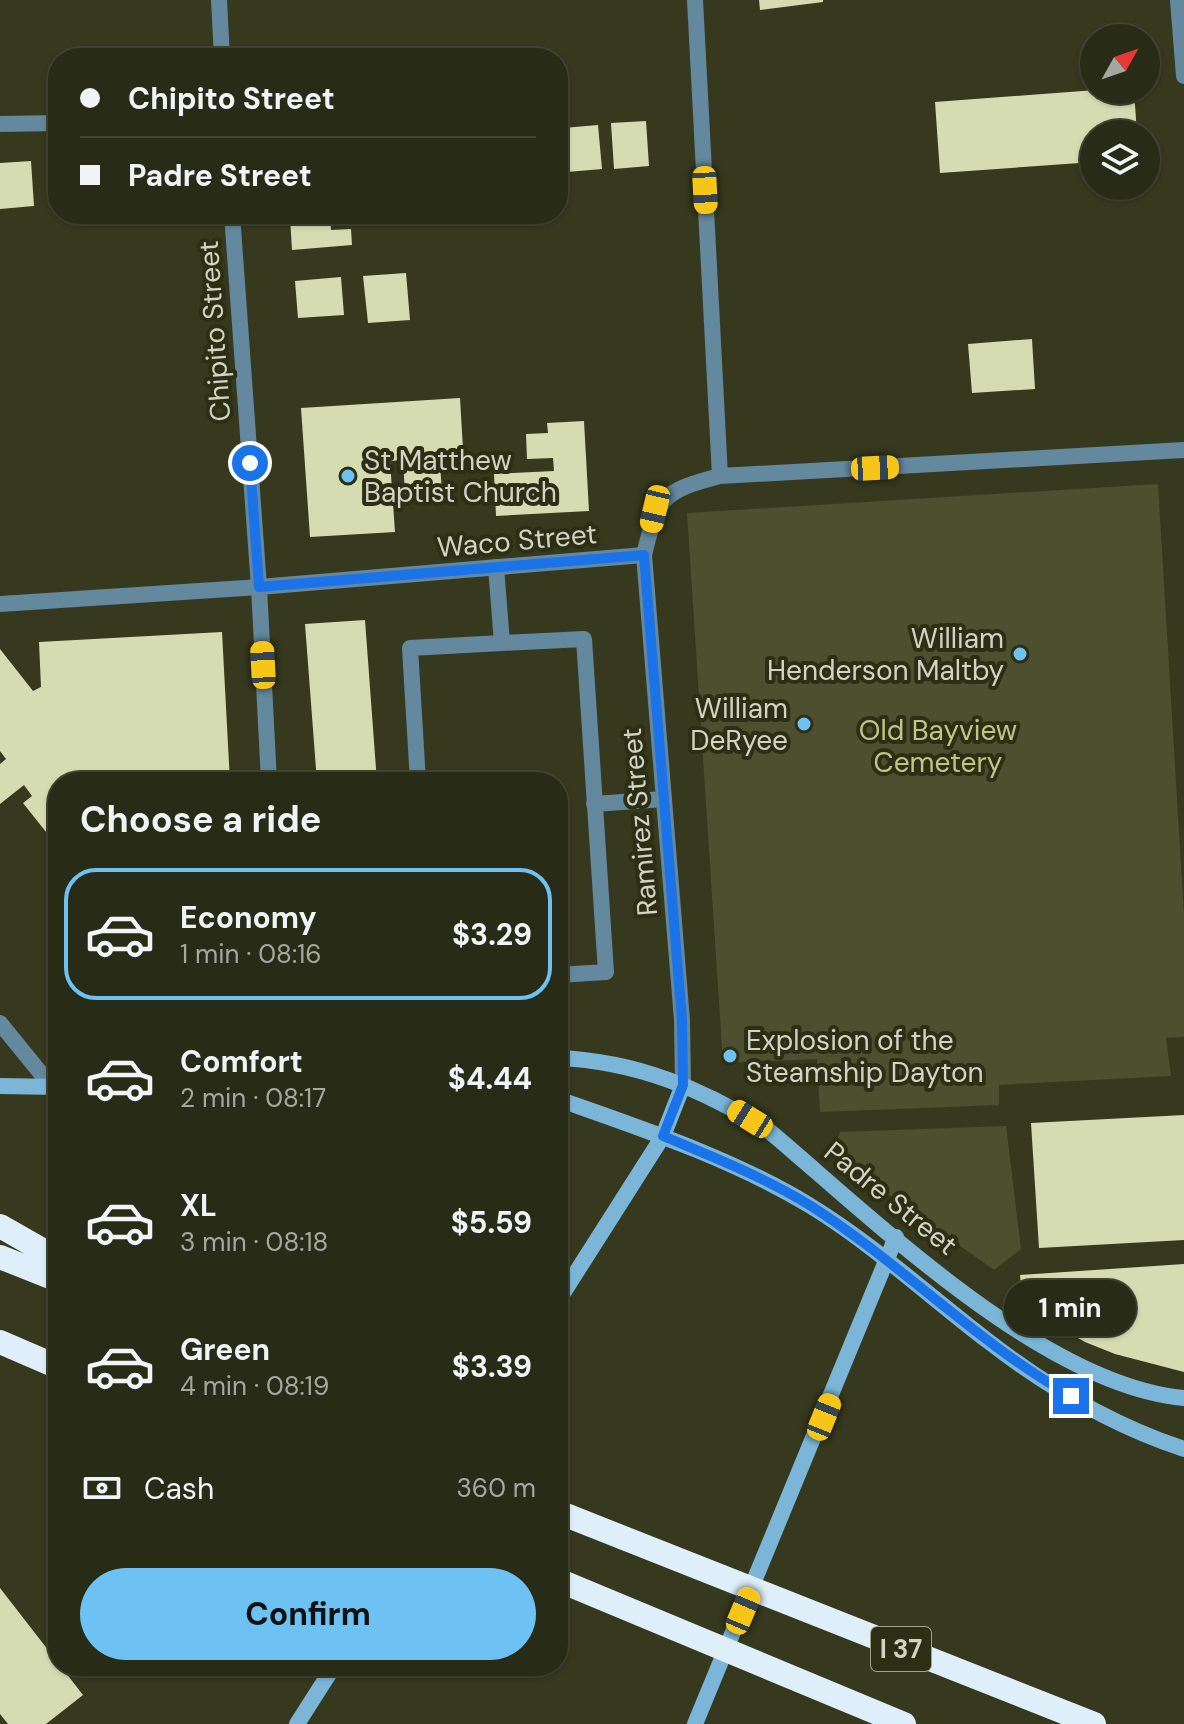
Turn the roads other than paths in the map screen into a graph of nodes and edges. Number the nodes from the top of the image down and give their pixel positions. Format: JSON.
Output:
{"nodes":[{"id":1,"x":219,"y":0,"type":"edge"},
{"id":2,"x":695,"y":0,"type":"edge"},
{"id":3,"x":1178,"y":0,"type":"edge"},
{"id":4,"x":221,"y":48,"type":"edge"},
{"id":5,"x":1184,"y":76,"type":"edge"},
{"id":6,"x":48,"y":123,"type":"edge"},
{"id":7,"x":0,"y":124,"type":"edge"},
{"id":8,"x":233,"y":224,"type":"edge"},
{"id":9,"x":1184,"y":450,"type":"edge"},
{"id":10,"x":720,"y":476,"type":"junction"},
{"id":11,"x":644,"y":555,"type":"junction"},
{"id":12,"x":496,"y":567,"type":"junction"},
{"id":13,"x":259,"y":587,"type":"junction"},
{"id":14,"x":0,"y":604,"type":"edge"},
{"id":15,"x":502,"y":643,"type":"junction"},
{"id":16,"x":268,"y":772,"type":"edge"},
{"id":17,"x":417,"y":772,"type":"edge"},
{"id":18,"x":664,"y":799,"type":"junction"},
{"id":19,"x":594,"y":804,"type":"junction"},
{"id":20,"x":568,"y":974,"type":"edge"},
{"id":21,"x":0,"y":1023,"type":"edge"},
{"id":22,"x":568,"y":1058,"type":"edge"},
{"id":23,"x":48,"y":1079,"type":"edge"},
{"id":24,"x":683,"y":1085,"type":"junction"},
{"id":25,"x":0,"y":1086,"type":"edge"},
{"id":26,"x":48,"y":1087,"type":"edge"},
{"id":27,"x":568,"y":1103,"type":"edge"},
{"id":28,"x":663,"y":1136,"type":"junction"},
{"id":29,"x":0,"y":1226,"type":"edge"},
{"id":30,"x":896,"y":1237,"type":"junction"},
{"id":31,"x":48,"y":1253,"type":"edge"},
{"id":32,"x":0,"y":1257,"type":"edge"},
{"id":33,"x":887,"y":1260,"type":"junction"},
{"id":34,"x":48,"y":1276,"type":"edge"},
{"id":35,"x":568,"y":1285,"type":"edge"},
{"id":36,"x":0,"y":1342,"type":"edge"},
{"id":37,"x":0,"y":1359,"type":"edge"},
{"id":38,"x":48,"y":1363,"type":"edge"},
{"id":39,"x":48,"y":1375,"type":"edge"},
{"id":40,"x":1184,"y":1398,"type":"edge"},
{"id":41,"x":1184,"y":1449,"type":"edge"},
{"id":42,"x":568,"y":1516,"type":"edge"},
{"id":43,"x":568,"y":1584,"type":"edge"},
{"id":44,"x":327,"y":1676,"type":"edge"},
{"id":45,"x":297,"y":1724,"type":"edge"},
{"id":46,"x":695,"y":1724,"type":"edge"},
{"id":47,"x":904,"y":1724,"type":"edge"},
{"id":48,"x":1094,"y":1724,"type":"edge"}],
"edges":[{"from":1,"to":4,"type":"street"},
{"from":2,"to":10,"type":"street"},
{"from":3,"to":5,"type":"street"},
{"from":6,"to":7,"type":"street"},
{"from":8,"to":13,"type":"street","name":"Chipito Street"},
{"from":9,"to":10,"type":"street"},
{"from":10,"to":11,"type":"street"},
{"from":11,"to":12,"type":"street","name":"Waco Street"},
{"from":11,"to":18,"type":"street","name":"Ramirez Street"},
{"from":12,"to":13,"type":"street","name":"Waco Street"},
{"from":12,"to":15,"type":"street"},
{"from":13,"to":14,"type":"street","name":"Waco Street"},
{"from":13,"to":16,"type":"street","name":"Chipito Street"},
{"from":15,"to":17,"type":"street"},
{"from":15,"to":19,"type":"street"},
{"from":18,"to":19,"type":"street"},
{"from":18,"to":24,"type":"street","name":"Ramirez Street"},
{"from":19,"to":20,"type":"street"},
{"from":21,"to":23,"type":"street"},
{"from":22,"to":24,"type":"main road","name":"Padre Street"},
{"from":24,"to":28,"type":"main road"},
{"from":24,"to":30,"type":"main road","name":"Padre Street"},
{"from":25,"to":26,"type":"main road"},
{"from":27,"to":28,"type":"main road","name":"Padre Street"},
{"from":28,"to":33,"type":"main road","name":"Padre Street"},
{"from":28,"to":35,"type":"main road"},
{"from":29,"to":31,"type":"highway"},
{"from":30,"to":33,"type":"main road"},
{"from":30,"to":40,"type":"main road","name":"Padre Street"},
{"from":32,"to":34,"type":"highway"},
{"from":33,"to":41,"type":"main road","name":"Padre Street"},
{"from":33,"to":46,"type":"main road"},
{"from":36,"to":38,"type":"highway"},
{"from":37,"to":39,"type":"highway"},
{"from":42,"to":48,"type":"highway","number":"I 37"},
{"from":43,"to":47,"type":"highway","number":"I 37"},
{"from":44,"to":45,"type":"main road"}]}
